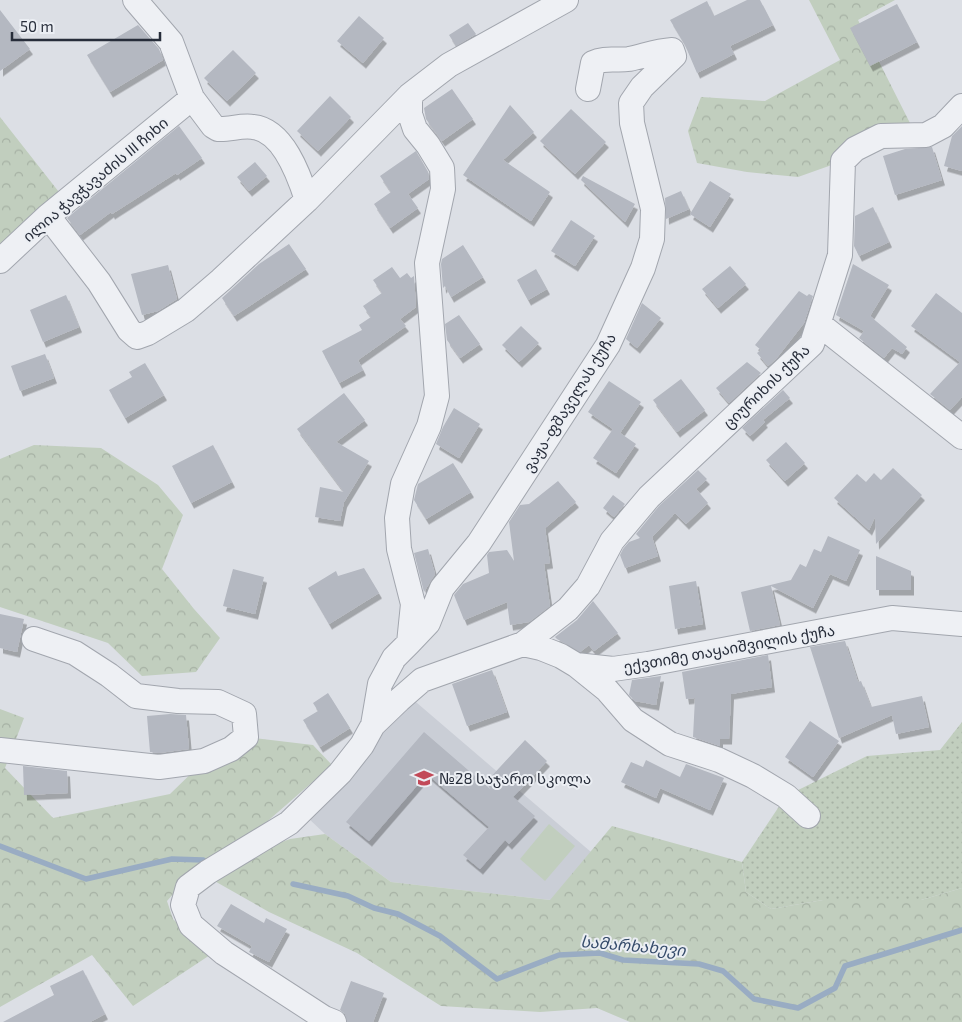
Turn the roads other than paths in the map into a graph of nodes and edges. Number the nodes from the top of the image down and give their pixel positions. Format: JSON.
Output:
{"nodes":[{"id":1,"x":135,"y":0,"type":"edge"},
{"id":2,"x":566,"y":0,"type":"edge"},
{"id":3,"x":588,"y":90,"type":"dead end"},
{"id":4,"x":410,"y":96,"type":"junction"},
{"id":5,"x":192,"y":98,"type":"junction"},
{"id":6,"x":962,"y":106,"type":"edge"},
{"id":7,"x":307,"y":200,"type":"junction"},
{"id":8,"x":48,"y":216,"type":"junction"},
{"id":9,"x":0,"y":261,"type":"edge"},
{"id":10,"x":819,"y":324,"type":"junction"},
{"id":11,"x":962,"y":437,"type":"edge"},
{"id":12,"x":962,"y":624,"type":"edge"},
{"id":13,"x":34,"y":639,"type":"dead end"},
{"id":14,"x":409,"y":643,"type":"junction"},
{"id":15,"x":523,"y":644,"type":"junction"},
{"id":16,"x":576,"y":665,"type":"junction"},
{"id":17,"x":374,"y":725,"type":"junction"},
{"id":18,"x":0,"y":750,"type":"edge"},
{"id":19,"x":808,"y":816,"type":"dead end"},
{"id":20,"x":328,"y":1021,"type":"edge"}],
"edges":[{"from":1,"to":5,"type":"street"},
{"from":2,"to":4,"type":"street"},
{"from":3,"to":14,"type":"street","name":"ვაჟა-ფშაველას ქუჩა"},
{"from":4,"to":7,"type":"street"},
{"from":4,"to":14,"type":"street"},
{"from":5,"to":7,"type":"street"},
{"from":5,"to":8,"type":"street","name":"ილია ჭავჭავაძის III ჩიხი"},
{"from":6,"to":10,"type":"street","name":"ციურიხის ქუჩა"},
{"from":7,"to":8,"type":"street"},
{"from":8,"to":9,"type":"street","name":"ილია ჭავჭავაძის III ჩიხი"},
{"from":10,"to":11,"type":"street"},
{"from":10,"to":15,"type":"street","name":"ციურიხის ქუჩა"},
{"from":12,"to":16,"type":"street","name":"ექვთიმე თაყაიშვილის ქუჩა"},
{"from":13,"to":18,"type":"street"},
{"from":14,"to":17,"type":"street"},
{"from":15,"to":16,"type":"street","name":"ექვთიმე თაყაიშვილის ქუჩა"},
{"from":15,"to":17,"type":"street"},
{"from":16,"to":19,"type":"street"},
{"from":17,"to":20,"type":"street"}]}
